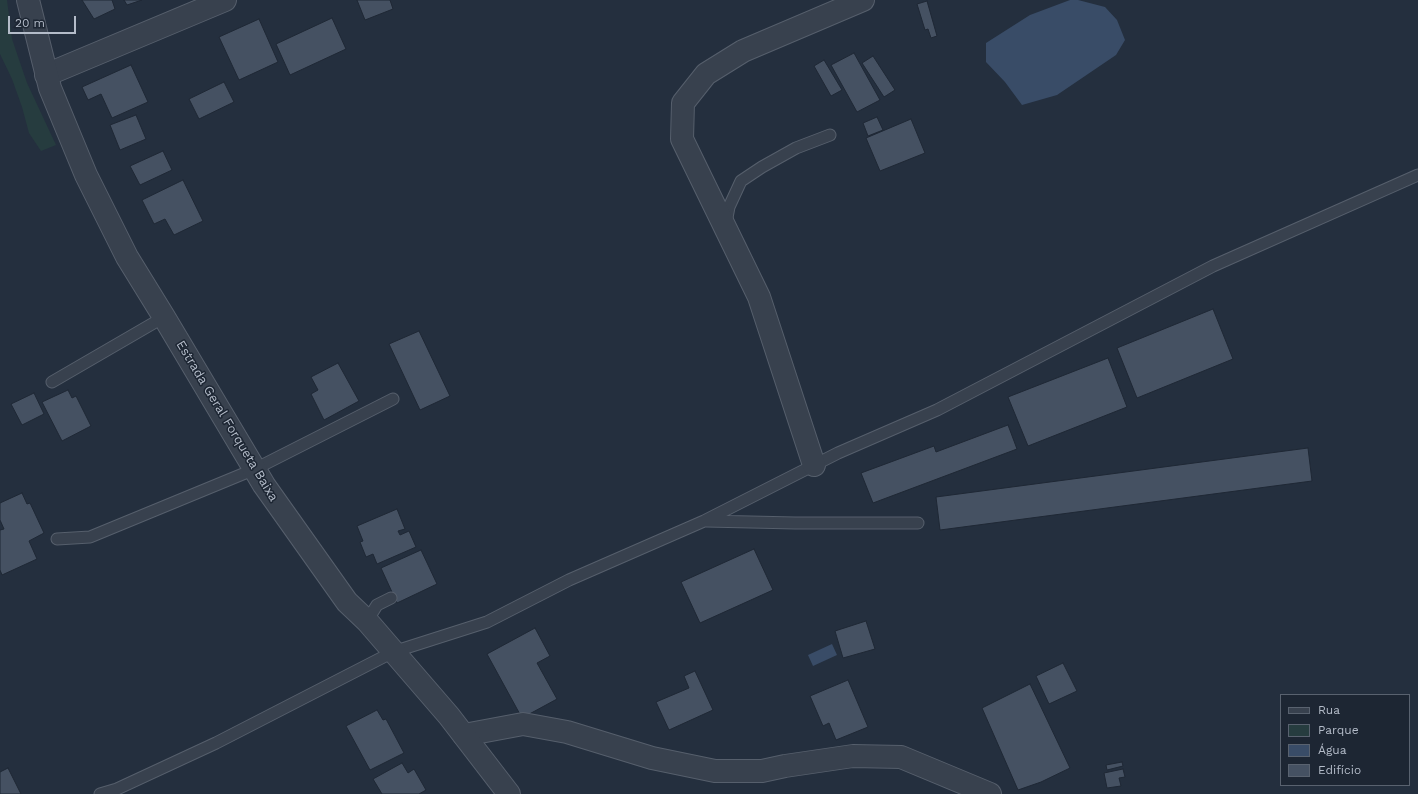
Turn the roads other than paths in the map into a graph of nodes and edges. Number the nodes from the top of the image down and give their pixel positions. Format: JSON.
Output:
{"nodes":[{"id":1,"x":28,"y":0,"type":"edge"},
{"id":2,"x":225,"y":0,"type":"edge"},
{"id":3,"x":863,"y":0,"type":"edge"},
{"id":4,"x":46,"y":75,"type":"junction"},
{"id":5,"x":830,"y":135,"type":"dead end"},
{"id":6,"x":1418,"y":175,"type":"edge"},
{"id":7,"x":725,"y":228,"type":"junction"},
{"id":8,"x":164,"y":317,"type":"junction"},
{"id":9,"x":52,"y":382,"type":"dead end"},
{"id":10,"x":394,"y":399,"type":"dead end"},
{"id":11,"x":814,"y":465,"type":"junction"},
{"id":12,"x":255,"y":468,"type":"junction"},
{"id":13,"x":704,"y":521,"type":"junction"},
{"id":14,"x":918,"y":523,"type":"dead end"},
{"id":15,"x":57,"y":539,"type":"dead end"},
{"id":16,"x":392,"y":598,"type":"dead end"},
{"id":17,"x":367,"y":621,"type":"junction"},
{"id":18,"x":393,"y":652,"type":"junction"},
{"id":19,"x":464,"y":735,"type":"junction"},
{"id":20,"x":100,"y":794,"type":"edge"},
{"id":21,"x":509,"y":794,"type":"edge"},
{"id":22,"x":990,"y":794,"type":"edge"}],
"edges":[{"from":1,"to":4,"type":"street","name":"Estrada Geral Forqueta Baixa"},
{"from":2,"to":4,"type":"street"},
{"from":3,"to":7,"type":"street"},
{"from":4,"to":8,"type":"street","name":"Estrada Geral Forqueta Baixa"},
{"from":5,"to":7,"type":"lane"},
{"from":6,"to":11,"type":"lane"},
{"from":7,"to":11,"type":"street"},
{"from":8,"to":9,"type":"lane"},
{"from":8,"to":12,"type":"street","name":"Estrada Geral Forqueta Baixa"},
{"from":10,"to":12,"type":"lane"},
{"from":11,"to":13,"type":"lane"},
{"from":12,"to":15,"type":"lane"},
{"from":12,"to":17,"type":"street","name":"Estrada Geral Forqueta Baixa"},
{"from":13,"to":14,"type":"lane"},
{"from":13,"to":18,"type":"lane"},
{"from":16,"to":17,"type":"lane"},
{"from":17,"to":18,"type":"street","name":"Estrada Geral Forqueta Baixa"},
{"from":18,"to":19,"type":"street","name":"Estrada Geral Forqueta Baixa"},
{"from":18,"to":20,"type":"lane"},
{"from":19,"to":21,"type":"street","name":"Estrada Geral Forqueta Baixa"},
{"from":19,"to":22,"type":"street"}]}
